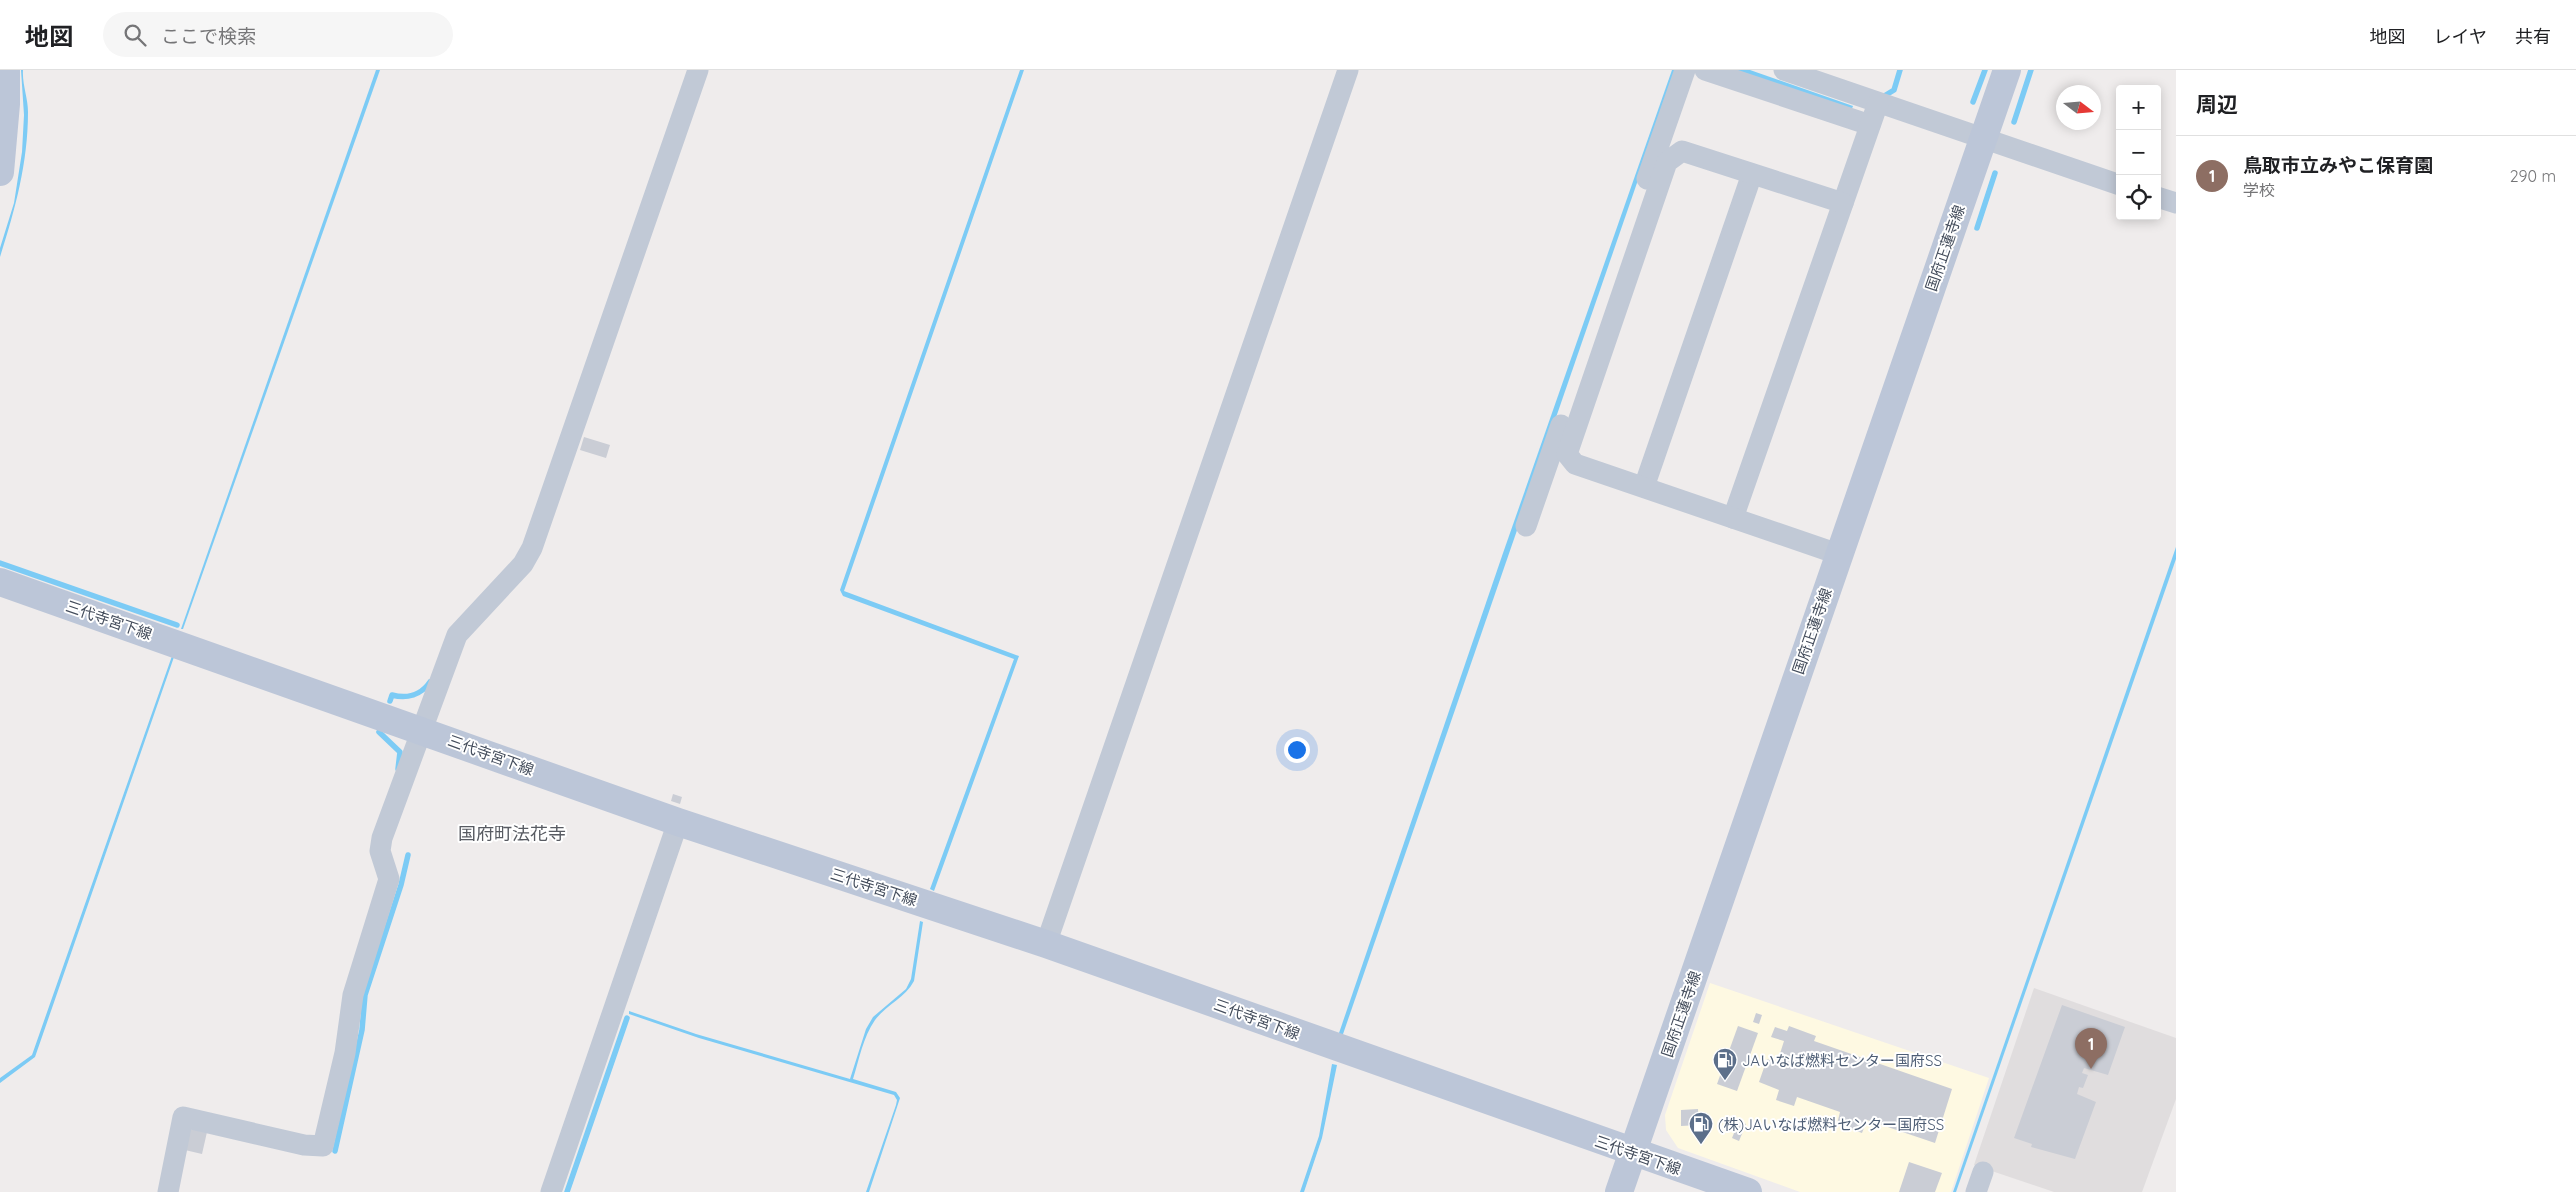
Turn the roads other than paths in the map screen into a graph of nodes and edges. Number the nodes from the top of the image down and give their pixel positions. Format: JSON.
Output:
{"nodes":[{"id":1,"x":6,"y":70,"type":"edge"},
{"id":2,"x":698,"y":70,"type":"edge"},
{"id":3,"x":1348,"y":70,"type":"edge"},
{"id":4,"x":1685,"y":70,"type":"edge"},
{"id":5,"x":1705,"y":70,"type":"edge"},
{"id":6,"x":1784,"y":70,"type":"edge"},
{"id":7,"x":2007,"y":70,"type":"edge"},
{"id":8,"x":1878,"y":103,"type":"junction"},
{"id":9,"x":1870,"y":125,"type":"junction"},
{"id":10,"x":1982,"y":140,"type":"junction"},
{"id":11,"x":0,"y":172,"type":"edge"},
{"id":12,"x":1752,"y":174,"type":"junction"},
{"id":13,"x":2116,"y":184,"type":"edge"},
{"id":14,"x":2161,"y":198,"type":"edge"},
{"id":15,"x":1843,"y":204,"type":"junction"},
{"id":16,"x":2176,"y":204,"type":"edge"},
{"id":17,"x":1644,"y":487,"type":"junction"},
{"id":18,"x":1733,"y":518,"type":"junction"},
{"id":19,"x":1526,"y":526,"type":"dead end"},
{"id":20,"x":1838,"y":554,"type":"junction"},
{"id":21,"x":0,"y":582,"type":"edge"},
{"id":22,"x":421,"y":730,"type":"junction"},
{"id":23,"x":678,"y":822,"type":"junction"},
{"id":24,"x":1046,"y":944,"type":"junction"},
{"id":25,"x":1633,"y":1153,"type":"junction"},
{"id":26,"x":1983,"y":1172,"type":"dead end"},
{"id":27,"x":168,"y":1192,"type":"edge"},
{"id":28,"x":551,"y":1192,"type":"edge"},
{"id":29,"x":1619,"y":1192,"type":"edge"},
{"id":30,"x":1748,"y":1192,"type":"edge"},
{"id":31,"x":1976,"y":1192,"type":"edge"}],
"edges":[{"from":1,"to":11,"type":"main road"},
{"from":2,"to":22,"type":"street"},
{"from":3,"to":24,"type":"street"},
{"from":4,"to":19,"type":"street"},
{"from":5,"to":9,"type":"street"},
{"from":6,"to":8,"type":"street"},
{"from":7,"to":10,"type":"main road","name":"国府正蓮寺線"},
{"from":8,"to":9,"type":"street"},
{"from":8,"to":10,"type":"street"},
{"from":9,"to":15,"type":"street"},
{"from":10,"to":13,"type":"street"},
{"from":10,"to":20,"type":"main road","name":"国府正蓮寺線"},
{"from":12,"to":15,"type":"street"},
{"from":12,"to":17,"type":"street"},
{"from":12,"to":17,"type":"street"},
{"from":14,"to":16,"type":"street"},
{"from":15,"to":18,"type":"street"},
{"from":17,"to":18,"type":"street"},
{"from":18,"to":20,"type":"street"},
{"from":20,"to":25,"type":"main road","name":"国府正蓮寺線"},
{"from":21,"to":22,"type":"main road","name":"三代寺宮下線"},
{"from":22,"to":23,"type":"main road","name":"三代寺宮下線"},
{"from":22,"to":27,"type":"street"},
{"from":23,"to":24,"type":"main road","name":"三代寺宮下線"},
{"from":23,"to":28,"type":"street"},
{"from":24,"to":25,"type":"main road","name":"三代寺宮下線"},
{"from":25,"to":29,"type":"main road","name":"国府正蓮寺線"},
{"from":25,"to":30,"type":"main road","name":"三代寺宮下線"},
{"from":26,"to":31,"type":"street"}]}
